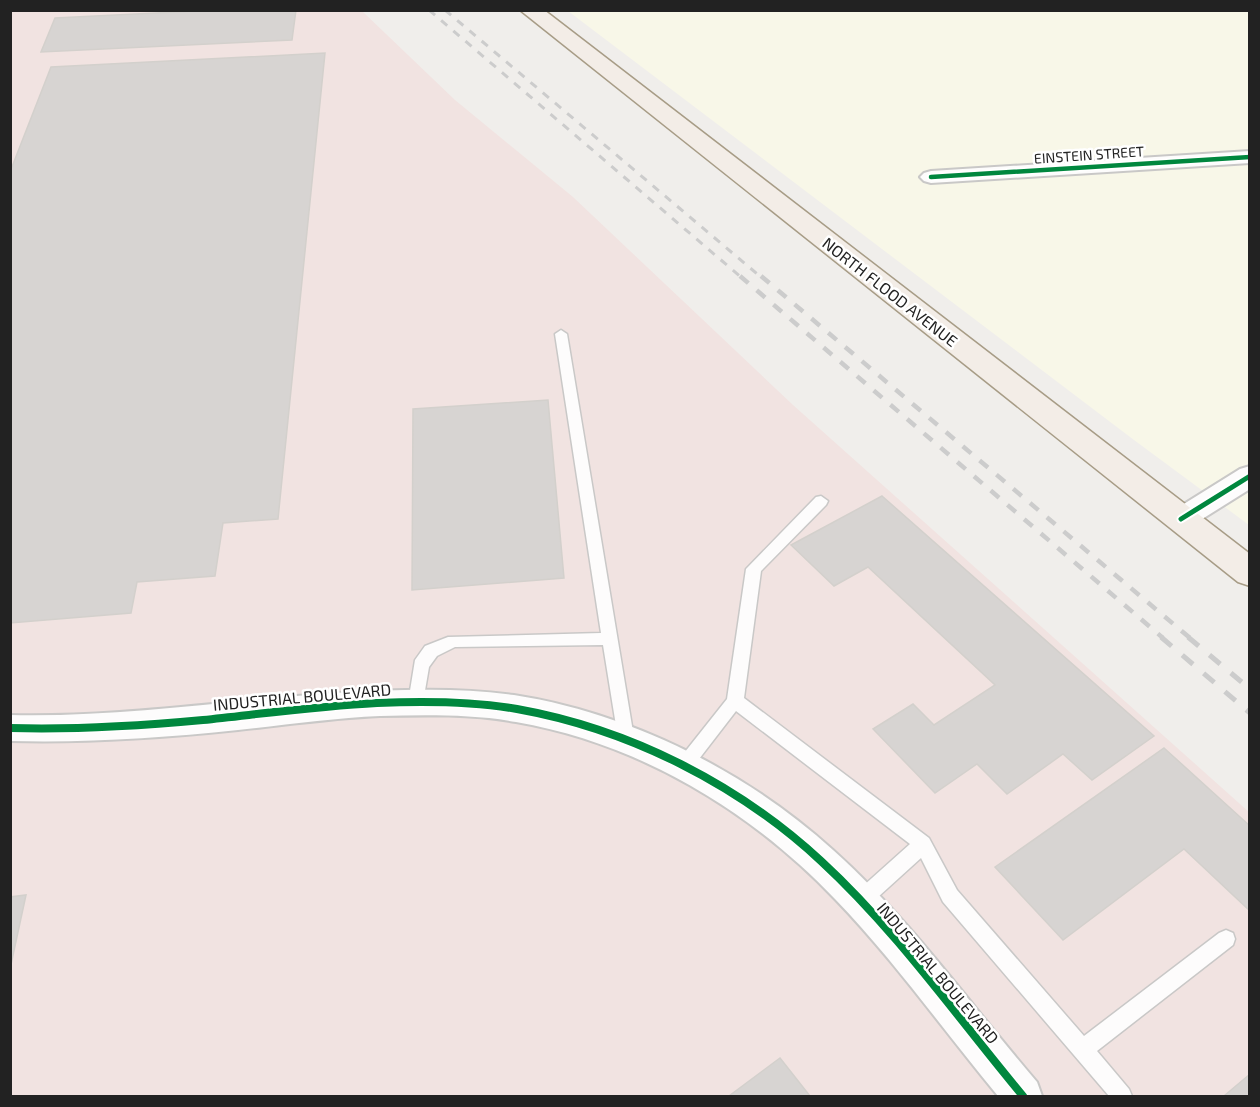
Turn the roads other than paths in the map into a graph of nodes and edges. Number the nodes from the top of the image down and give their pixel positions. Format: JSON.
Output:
{"nodes":[{"id":1,"x":530,"y":10,"type":"edge"},
{"id":2,"x":1250,"y":157,"type":"edge"},
{"id":3,"x":931,"y":177,"type":"dead end"},
{"id":4,"x":561,"y":334,"type":"dead end"},
{"id":5,"x":1250,"y":476,"type":"edge"},
{"id":6,"x":821,"y":501,"type":"dead end"},
{"id":7,"x":1181,"y":519,"type":"junction"},
{"id":8,"x":1250,"y":573,"type":"edge"},
{"id":9,"x":610,"y":639,"type":"junction"},
{"id":10,"x":735,"y":701,"type":"junction"},
{"id":11,"x":416,"y":703,"type":"junction"},
{"id":12,"x":10,"y":728,"type":"edge"},
{"id":13,"x":626,"y":738,"type":"junction"},
{"id":14,"x":683,"y":767,"type":"junction"},
{"id":15,"x":923,"y":844,"type":"junction"},
{"id":16,"x":860,"y":901,"type":"junction"},
{"id":17,"x":1226,"y":939,"type":"dead end"},
{"id":18,"x":1082,"y":1050,"type":"junction"},
{"id":19,"x":1115,"y":1094,"type":"edge"},
{"id":20,"x":1023,"y":1096,"type":"edge"}],
"edges":[{"from":1,"to":7,"type":"main road","name":"NORTH FLOOD AVENUE"},
{"from":2,"to":3,"type":"street","name":"EINSTEIN STREET"},
{"from":4,"to":9,"type":"lane"},
{"from":5,"to":7,"type":"street"},
{"from":6,"to":10,"type":"lane"},
{"from":7,"to":8,"type":"main road","name":"NORTH FLOOD AVENUE"},
{"from":9,"to":11,"type":"lane"},
{"from":9,"to":13,"type":"lane"},
{"from":10,"to":14,"type":"lane"},
{"from":10,"to":15,"type":"lane"},
{"from":11,"to":12,"type":"street","name":"INDUSTRIAL BOULEVARD"},
{"from":11,"to":13,"type":"street","name":"INDUSTRIAL BOULEVARD"},
{"from":13,"to":14,"type":"street","name":"INDUSTRIAL BOULEVARD"},
{"from":14,"to":16,"type":"street","name":"INDUSTRIAL BOULEVARD"},
{"from":15,"to":16,"type":"lane"},
{"from":15,"to":18,"type":"lane"},
{"from":16,"to":20,"type":"street","name":"INDUSTRIAL BOULEVARD"},
{"from":17,"to":18,"type":"lane"},
{"from":18,"to":19,"type":"lane"}]}
